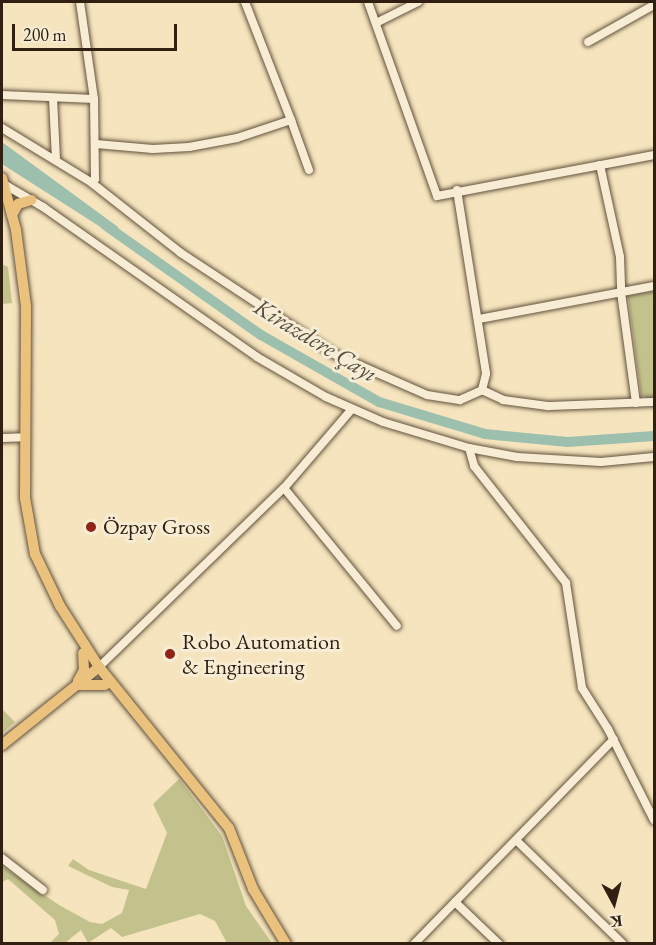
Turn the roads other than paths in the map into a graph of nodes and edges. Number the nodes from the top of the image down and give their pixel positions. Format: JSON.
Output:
{"nodes":[{"id":1,"x":81,"y":2,"type":"edge"},
{"id":2,"x":245,"y":2,"type":"edge"},
{"id":3,"x":368,"y":2,"type":"edge"},
{"id":4,"x":418,"y":2,"type":"edge"},
{"id":5,"x":654,"y":5,"type":"edge"},
{"id":6,"x":376,"y":23,"type":"junction"},
{"id":7,"x":588,"y":42,"type":"dead end"},
{"id":8,"x":2,"y":95,"type":"edge"},
{"id":9,"x":53,"y":98,"type":"junction"},
{"id":10,"x":94,"y":99,"type":"junction"},
{"id":11,"x":291,"y":120,"type":"junction"},
{"id":12,"x":2,"y":128,"type":"edge"},
{"id":13,"x":96,"y":144,"type":"junction"},
{"id":14,"x":654,"y":155,"type":"edge"},
{"id":15,"x":57,"y":160,"type":"junction"},
{"id":16,"x":600,"y":165,"type":"junction"},
{"id":17,"x":309,"y":170,"type":"dead end"},
{"id":18,"x":2,"y":182,"type":"edge"},
{"id":19,"x":92,"y":183,"type":"junction"},
{"id":20,"x":458,"y":190,"type":"junction"},
{"id":21,"x":2,"y":199,"type":"edge"},
{"id":22,"x":31,"y":200,"type":"junction"},
{"id":23,"x":12,"y":215,"type":"junction"},
{"id":24,"x":654,"y":286,"type":"edge"},
{"id":25,"x":621,"y":292,"type":"junction"},
{"id":26,"x":479,"y":319,"type":"junction"},
{"id":27,"x":482,"y":390,"type":"junction"},
{"id":28,"x":654,"y":402,"type":"edge"},
{"id":29,"x":636,"y":403,"type":"junction"},
{"id":30,"x":352,"y":409,"type":"junction"},
{"id":31,"x":23,"y":437,"type":"junction"},
{"id":32,"x":2,"y":438,"type":"edge"},
{"id":33,"x":469,"y":448,"type":"junction"},
{"id":34,"x":654,"y":457,"type":"edge"},
{"id":35,"x":284,"y":488,"type":"junction"},
{"id":36,"x":397,"y":626,"type":"dead end"},
{"id":37,"x":83,"y":654,"type":"junction"},
{"id":38,"x":97,"y":669,"type":"junction"},
{"id":39,"x":105,"y":685,"type":"junction"},
{"id":40,"x":75,"y":686,"type":"junction"},
{"id":41,"x":614,"y":739,"type":"junction"},
{"id":42,"x":2,"y":745,"type":"edge"},
{"id":43,"x":654,"y":820,"type":"edge"},
{"id":44,"x":517,"y":841,"type":"junction"},
{"id":45,"x":2,"y":858,"type":"edge"},
{"id":46,"x":43,"y":890,"type":"dead end"},
{"id":47,"x":455,"y":902,"type":"junction"},
{"id":48,"x":280,"y":944,"type":"edge"},
{"id":49,"x":286,"y":944,"type":"edge"},
{"id":50,"x":414,"y":944,"type":"edge"},
{"id":51,"x":499,"y":944,"type":"edge"},
{"id":52,"x":623,"y":944,"type":"edge"}],
"edges":[{"from":1,"to":10,"type":"street"},
{"from":2,"to":11,"type":"street"},
{"from":3,"to":6,"type":"street"},
{"from":4,"to":6,"type":"street"},
{"from":5,"to":7,"type":"street"},
{"from":6,"to":20,"type":"street"},
{"from":8,"to":9,"type":"street"},
{"from":9,"to":10,"type":"street"},
{"from":9,"to":15,"type":"street"},
{"from":10,"to":13,"type":"street"},
{"from":11,"to":13,"type":"street"},
{"from":11,"to":17,"type":"street"},
{"from":12,"to":15,"type":"street"},
{"from":13,"to":19,"type":"street"},
{"from":14,"to":16,"type":"street"},
{"from":15,"to":19,"type":"street"},
{"from":16,"to":20,"type":"street"},
{"from":16,"to":25,"type":"street"},
{"from":18,"to":22,"type":"street"},
{"from":18,"to":23,"type":"main road"},
{"from":19,"to":27,"type":"street"},
{"from":20,"to":26,"type":"street"},
{"from":21,"to":31,"type":"main road"},
{"from":22,"to":23,"type":"main road"},
{"from":22,"to":30,"type":"street"},
{"from":23,"to":31,"type":"main road"},
{"from":24,"to":25,"type":"street"},
{"from":25,"to":26,"type":"street"},
{"from":25,"to":29,"type":"street"},
{"from":26,"to":27,"type":"street"},
{"from":27,"to":29,"type":"street"},
{"from":28,"to":29,"type":"street"},
{"from":30,"to":33,"type":"street"},
{"from":30,"to":35,"type":"street"},
{"from":31,"to":32,"type":"street"},
{"from":31,"to":37,"type":"main road"},
{"from":31,"to":38,"type":"main road"},
{"from":33,"to":34,"type":"street"},
{"from":33,"to":41,"type":"street"},
{"from":35,"to":36,"type":"street"},
{"from":35,"to":38,"type":"street"},
{"from":37,"to":38,"type":"main road"},
{"from":37,"to":40,"type":"main road"},
{"from":38,"to":39,"type":"main road"},
{"from":38,"to":40,"type":"main road"},
{"from":38,"to":49,"type":"main road"},
{"from":39,"to":40,"type":"main road"},
{"from":39,"to":48,"type":"main road"},
{"from":40,"to":42,"type":"main road"},
{"from":41,"to":43,"type":"street"},
{"from":41,"to":44,"type":"street"},
{"from":44,"to":47,"type":"street"},
{"from":44,"to":52,"type":"street"},
{"from":45,"to":46,"type":"street"},
{"from":47,"to":50,"type":"street"},
{"from":47,"to":51,"type":"street"}]}
